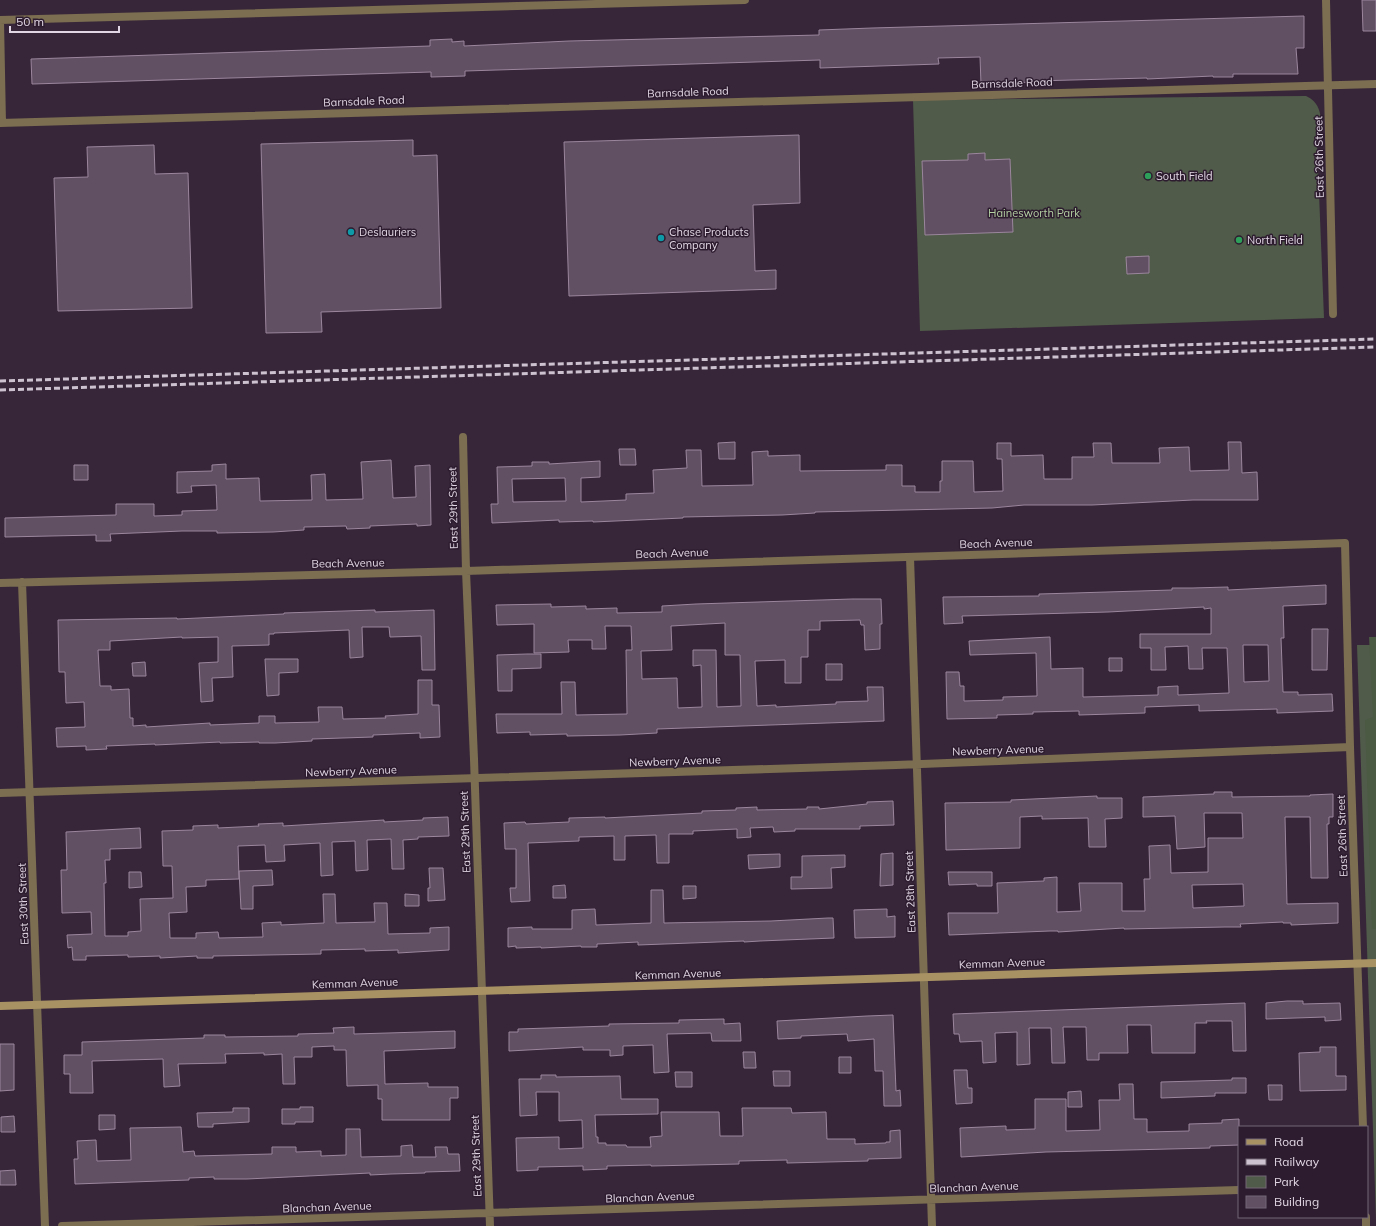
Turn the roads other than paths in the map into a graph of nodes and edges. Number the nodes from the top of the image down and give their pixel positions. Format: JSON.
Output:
{"nodes":[{"id":1,"x":745,"y":0,"type":"edge"},
{"id":2,"x":1326,"y":0,"type":"edge"},
{"id":3,"x":0,"y":21,"type":"edge"},
{"id":4,"x":1376,"y":84,"type":"edge"},
{"id":5,"x":1328,"y":85,"type":"junction"},
{"id":6,"x":1,"y":123,"type":"edge"},
{"id":7,"x":1334,"y":314,"type":"dead end"},
{"id":8,"x":463,"y":437,"type":"dead end"},
{"id":9,"x":1345,"y":543,"type":"joint"},
{"id":10,"x":910,"y":557,"type":"junction"},
{"id":11,"x":466,"y":571,"type":"junction"},
{"id":12,"x":22,"y":582,"type":"junction"},
{"id":13,"x":0,"y":583,"type":"edge"},
{"id":14,"x":1350,"y":747,"type":"junction"},
{"id":15,"x":917,"y":765,"type":"junction"},
{"id":16,"x":475,"y":779,"type":"junction"},
{"id":17,"x":30,"y":792,"type":"junction"},
{"id":18,"x":0,"y":793,"type":"edge"},
{"id":19,"x":1376,"y":963,"type":"edge"},
{"id":20,"x":1358,"y":964,"type":"junction"},
{"id":21,"x":924,"y":977,"type":"junction"},
{"id":22,"x":481,"y":991,"type":"junction"},
{"id":23,"x":37,"y":1004,"type":"junction"},
{"id":24,"x":0,"y":1006,"type":"edge"},
{"id":25,"x":1363,"y":1126,"type":"edge"},
{"id":26,"x":1238,"y":1190,"type":"edge"},
{"id":27,"x":931,"y":1199,"type":"junction"},
{"id":28,"x":490,"y":1213,"type":"junction"},
{"id":29,"x":45,"y":1226,"type":"edge"},
{"id":30,"x":62,"y":1226,"type":"edge"},
{"id":31,"x":490,"y":1226,"type":"edge"},
{"id":32,"x":932,"y":1226,"type":"edge"}],
"edges":[{"from":1,"to":3,"type":"street"},
{"from":2,"to":5,"type":"street","name":"East 26th Street"},
{"from":3,"to":6,"type":"street"},
{"from":4,"to":5,"type":"street","name":"Barnsdale Road"},
{"from":5,"to":6,"type":"street","name":"Barnsdale Road"},
{"from":5,"to":7,"type":"street","name":"East 26th Street"},
{"from":8,"to":11,"type":"street","name":"East 29th Street"},
{"from":9,"to":10,"type":"street","name":"Beach Avenue"},
{"from":9,"to":14,"type":"street","name":"East 26th Street"},
{"from":10,"to":11,"type":"street","name":"Beach Avenue"},
{"from":10,"to":15,"type":"street","name":"East 28th Street"},
{"from":11,"to":12,"type":"street","name":"Beach Avenue"},
{"from":11,"to":16,"type":"street","name":"East 29th Street"},
{"from":12,"to":13,"type":"street","name":"Beach Avenue"},
{"from":12,"to":17,"type":"street","name":"East 30th Street"},
{"from":14,"to":15,"type":"street","name":"Newberry Avenue"},
{"from":14,"to":20,"type":"street","name":"East 26th Street"},
{"from":15,"to":16,"type":"street","name":"Newberry Avenue"},
{"from":15,"to":21,"type":"street","name":"East 28th Street"},
{"from":16,"to":17,"type":"street","name":"Newberry Avenue"},
{"from":16,"to":22,"type":"street","name":"East 29th Street"},
{"from":17,"to":18,"type":"street","name":"Newberry Avenue"},
{"from":17,"to":23,"type":"street","name":"East 30th Street"},
{"from":19,"to":20,"type":"street","name":"Kemman Avenue"},
{"from":20,"to":21,"type":"street","name":"Kemman Avenue"},
{"from":20,"to":25,"type":"street","name":"East 26th Street"},
{"from":21,"to":22,"type":"street","name":"Kemman Avenue"},
{"from":21,"to":27,"type":"street","name":"East 28th Street"},
{"from":22,"to":23,"type":"street","name":"Kemman Avenue"},
{"from":22,"to":28,"type":"street","name":"East 29th Street"},
{"from":23,"to":24,"type":"street","name":"Kemman Avenue"},
{"from":23,"to":29,"type":"street","name":"East 30th Street"},
{"from":26,"to":27,"type":"street","name":"Blanchan Avenue"},
{"from":27,"to":28,"type":"street","name":"Blanchan Avenue"},
{"from":27,"to":32,"type":"street","name":"East 28th Street"},
{"from":28,"to":30,"type":"street","name":"Blanchan Avenue"},
{"from":28,"to":31,"type":"street","name":"East 29th Street"}]}
